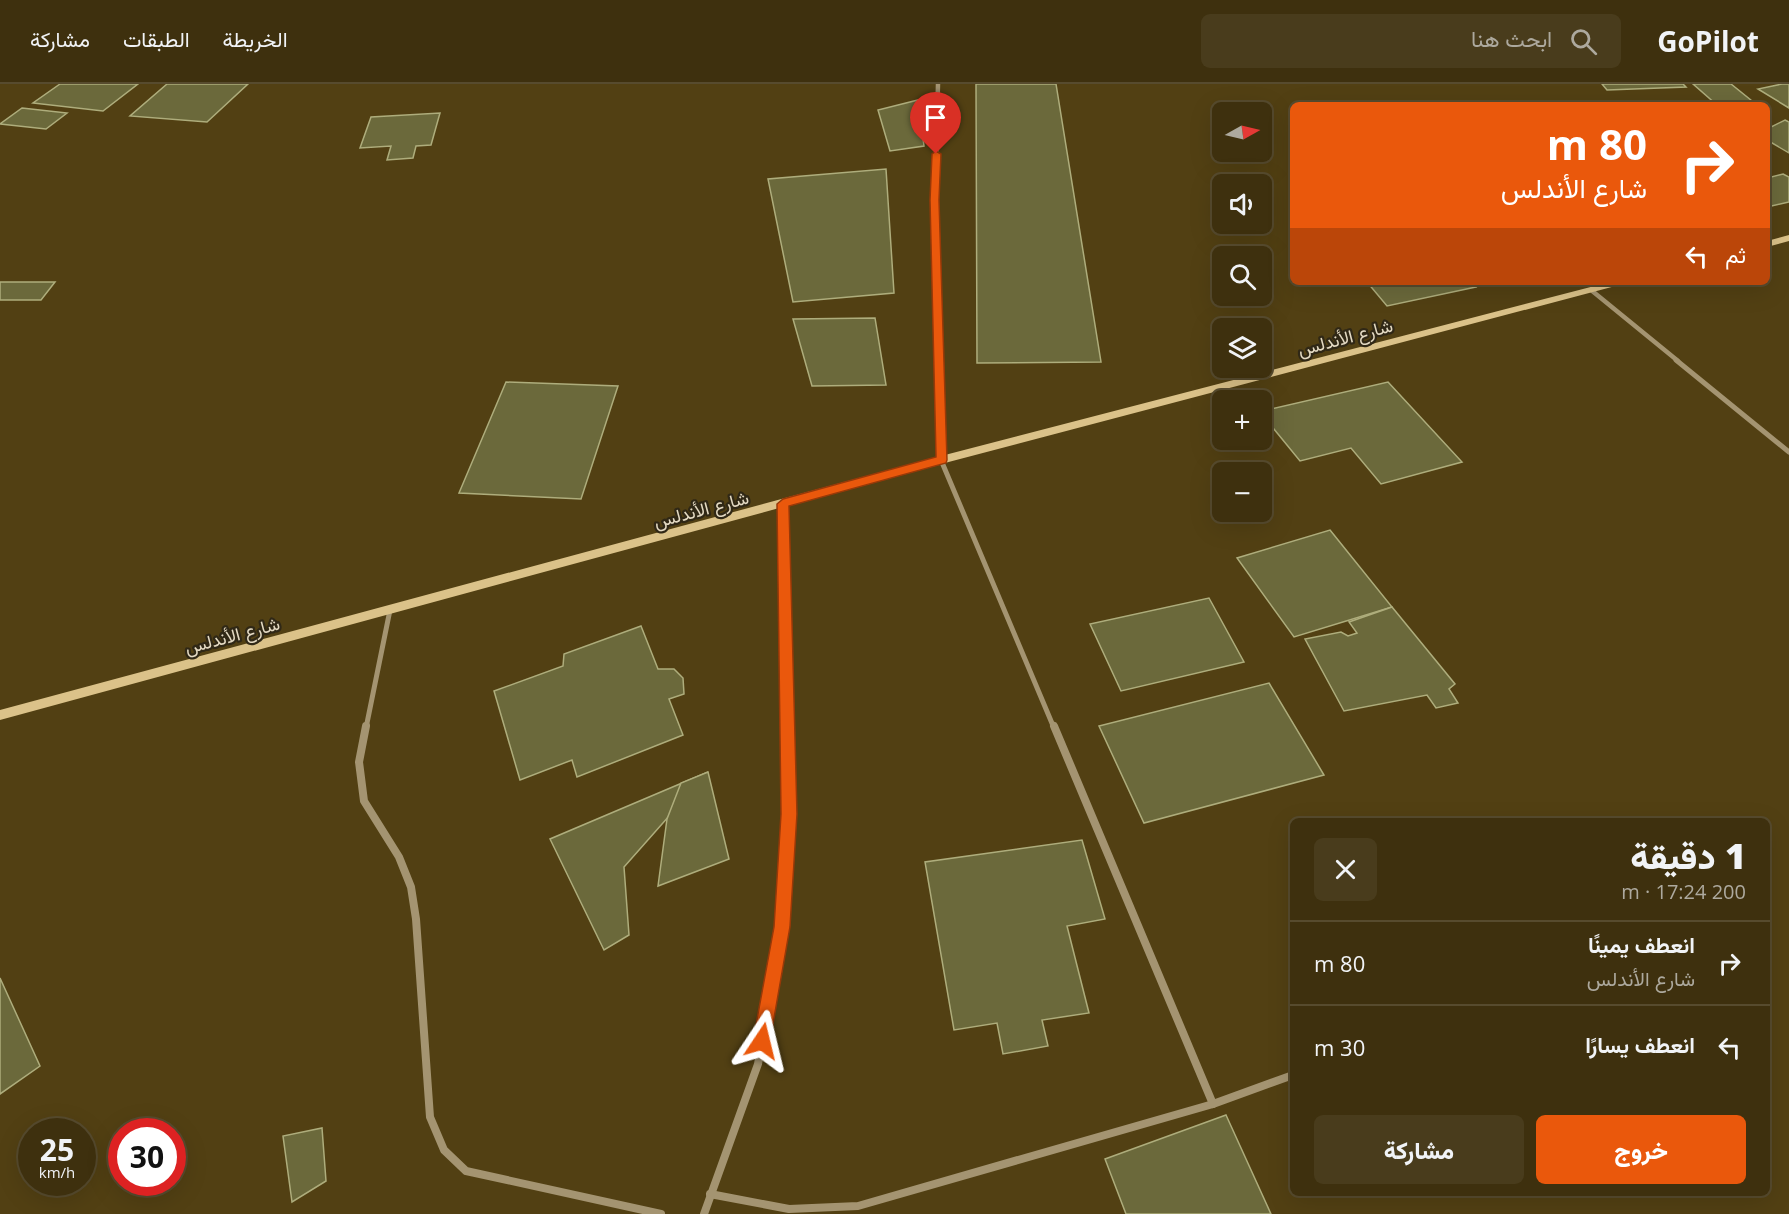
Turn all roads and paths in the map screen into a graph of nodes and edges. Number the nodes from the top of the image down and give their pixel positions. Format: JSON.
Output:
{"nodes":[{"id":1,"x":938,"y":84,"type":"edge"},
{"id":2,"x":1789,"y":238,"type":"edge"},
{"id":3,"x":1770,"y":243,"type":"edge"},
{"id":4,"x":1609,"y":285,"type":"edge"},
{"id":5,"x":1591,"y":290,"type":"junction"},
{"id":6,"x":1789,"y":452,"type":"edge"},
{"id":7,"x":942,"y":460,"type":"junction"},
{"id":8,"x":783,"y":504,"type":"junction"},
{"id":9,"x":390,"y":610,"type":"junction"},
{"id":10,"x":0,"y":715,"type":"edge"},
{"id":11,"x":1290,"y":1076,"type":"edge"},
{"id":12,"x":1213,"y":1104,"type":"junction"},
{"id":13,"x":710,"y":1194,"type":"junction"},
{"id":14,"x":661,"y":1214,"type":"edge"},
{"id":15,"x":704,"y":1214,"type":"edge"}],
"edges":[{"from":1,"to":7,"type":"street"},
{"from":2,"to":3,"type":"main road"},
{"from":4,"to":5,"type":"main road","name":"شارع الأندلس"},
{"from":5,"to":6,"type":"street"},
{"from":5,"to":7,"type":"main road","name":"شارع الأندلس"},
{"from":7,"to":8,"type":"main road","name":"شارع الأندلس"},
{"from":7,"to":12,"type":"street"},
{"from":8,"to":9,"type":"main road","name":"شارع الأندلس"},
{"from":8,"to":13,"type":"street"},
{"from":9,"to":10,"type":"main road","name":"شارع الأندلس"},
{"from":9,"to":14,"type":"street"},
{"from":11,"to":12,"type":"street"},
{"from":12,"to":13,"type":"street"},
{"from":13,"to":15,"type":"street"}]}
